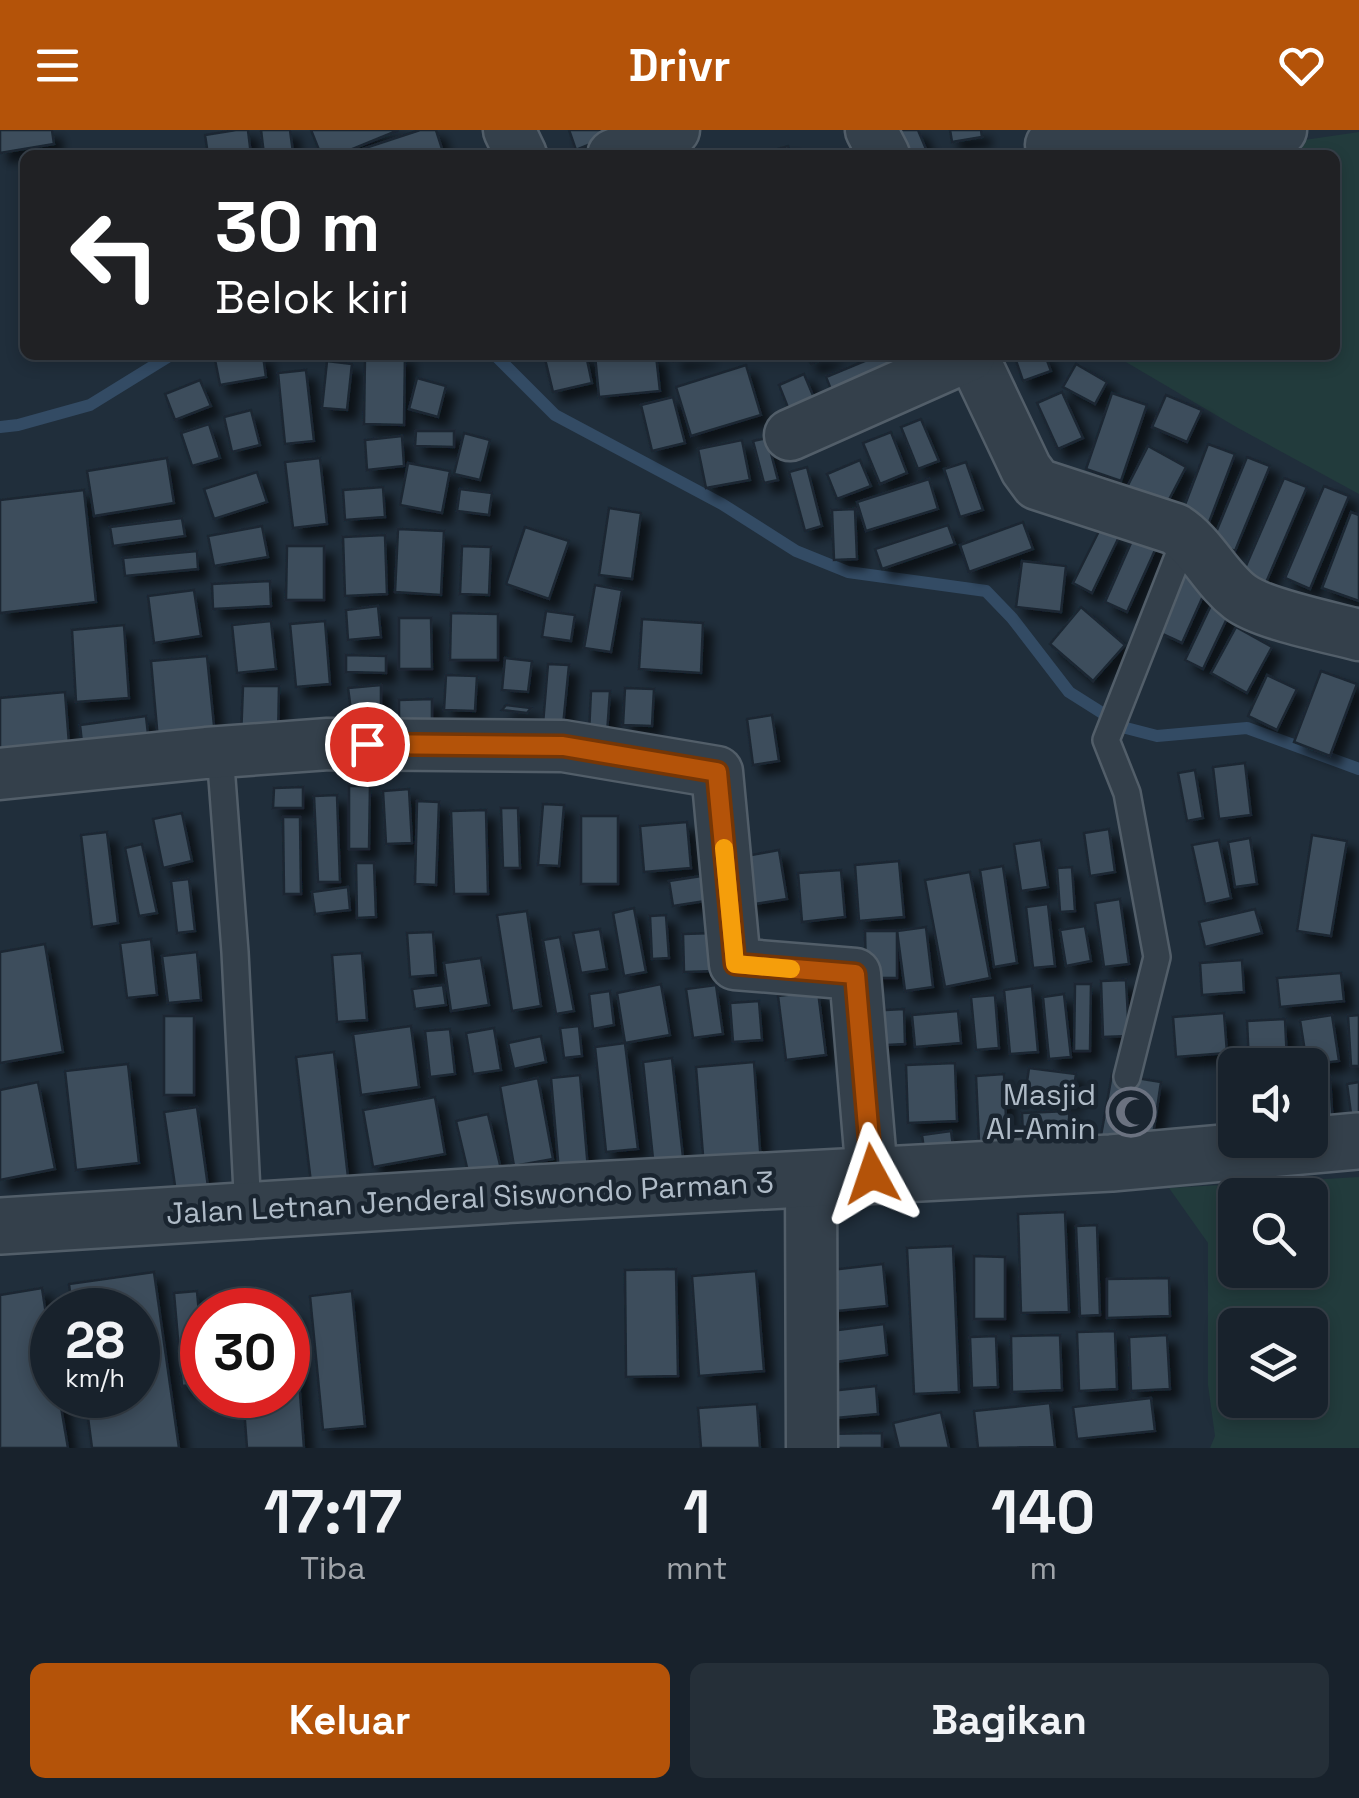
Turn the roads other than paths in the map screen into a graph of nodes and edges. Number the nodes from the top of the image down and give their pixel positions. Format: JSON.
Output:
{"nodes":[{"id":1,"x":674,"y":130,"type":"edge"},
{"id":2,"x":1281,"y":130,"type":"edge"},
{"id":3,"x":1039,"y":143,"type":"edge"},
{"id":4,"x":624,"y":150,"type":"edge"},
{"id":5,"x":960,"y":360,"type":"edge"},
{"id":6,"x":973,"y":360,"type":"edge"},
{"id":7,"x":790,"y":434,"type":"dead end"},
{"id":8,"x":1186,"y":536,"type":"junction"},
{"id":9,"x":1359,"y":635,"type":"edge"},
{"id":10,"x":220,"y":752,"type":"junction"},
{"id":11,"x":0,"y":774,"type":"edge"},
{"id":12,"x":1128,"y":1077,"type":"dead end"},
{"id":13,"x":1359,"y":1141,"type":"edge"},
{"id":14,"x":872,"y":1174,"type":"junction"},
{"id":15,"x":810,"y":1178,"type":"junction"},
{"id":16,"x":248,"y":1212,"type":"junction"},
{"id":17,"x":0,"y":1226,"type":"edge"},
{"id":18,"x":812,"y":1448,"type":"edge"}],
"edges":[{"from":1,"to":4,"type":"street"},
{"from":2,"to":3,"type":"street"},
{"from":5,"to":7,"type":"street"},
{"from":6,"to":8,"type":"street"},
{"from":8,"to":9,"type":"street"},
{"from":8,"to":12,"type":"lane"},
{"from":10,"to":11,"type":"street"},
{"from":10,"to":14,"type":"street"},
{"from":10,"to":16,"type":"lane"},
{"from":13,"to":14,"type":"street","name":"Jalan Letnan Jenderal Siswondo Parman 3"},
{"from":14,"to":15,"type":"street","name":"Jalan Letnan Jenderal Siswondo Parman 3"},
{"from":15,"to":16,"type":"street","name":"Jalan Letnan Jenderal Siswondo Parman 3"},
{"from":15,"to":18,"type":"street"},
{"from":16,"to":17,"type":"street","name":"Jalan Letnan Jenderal Siswondo Parman 3"}]}
